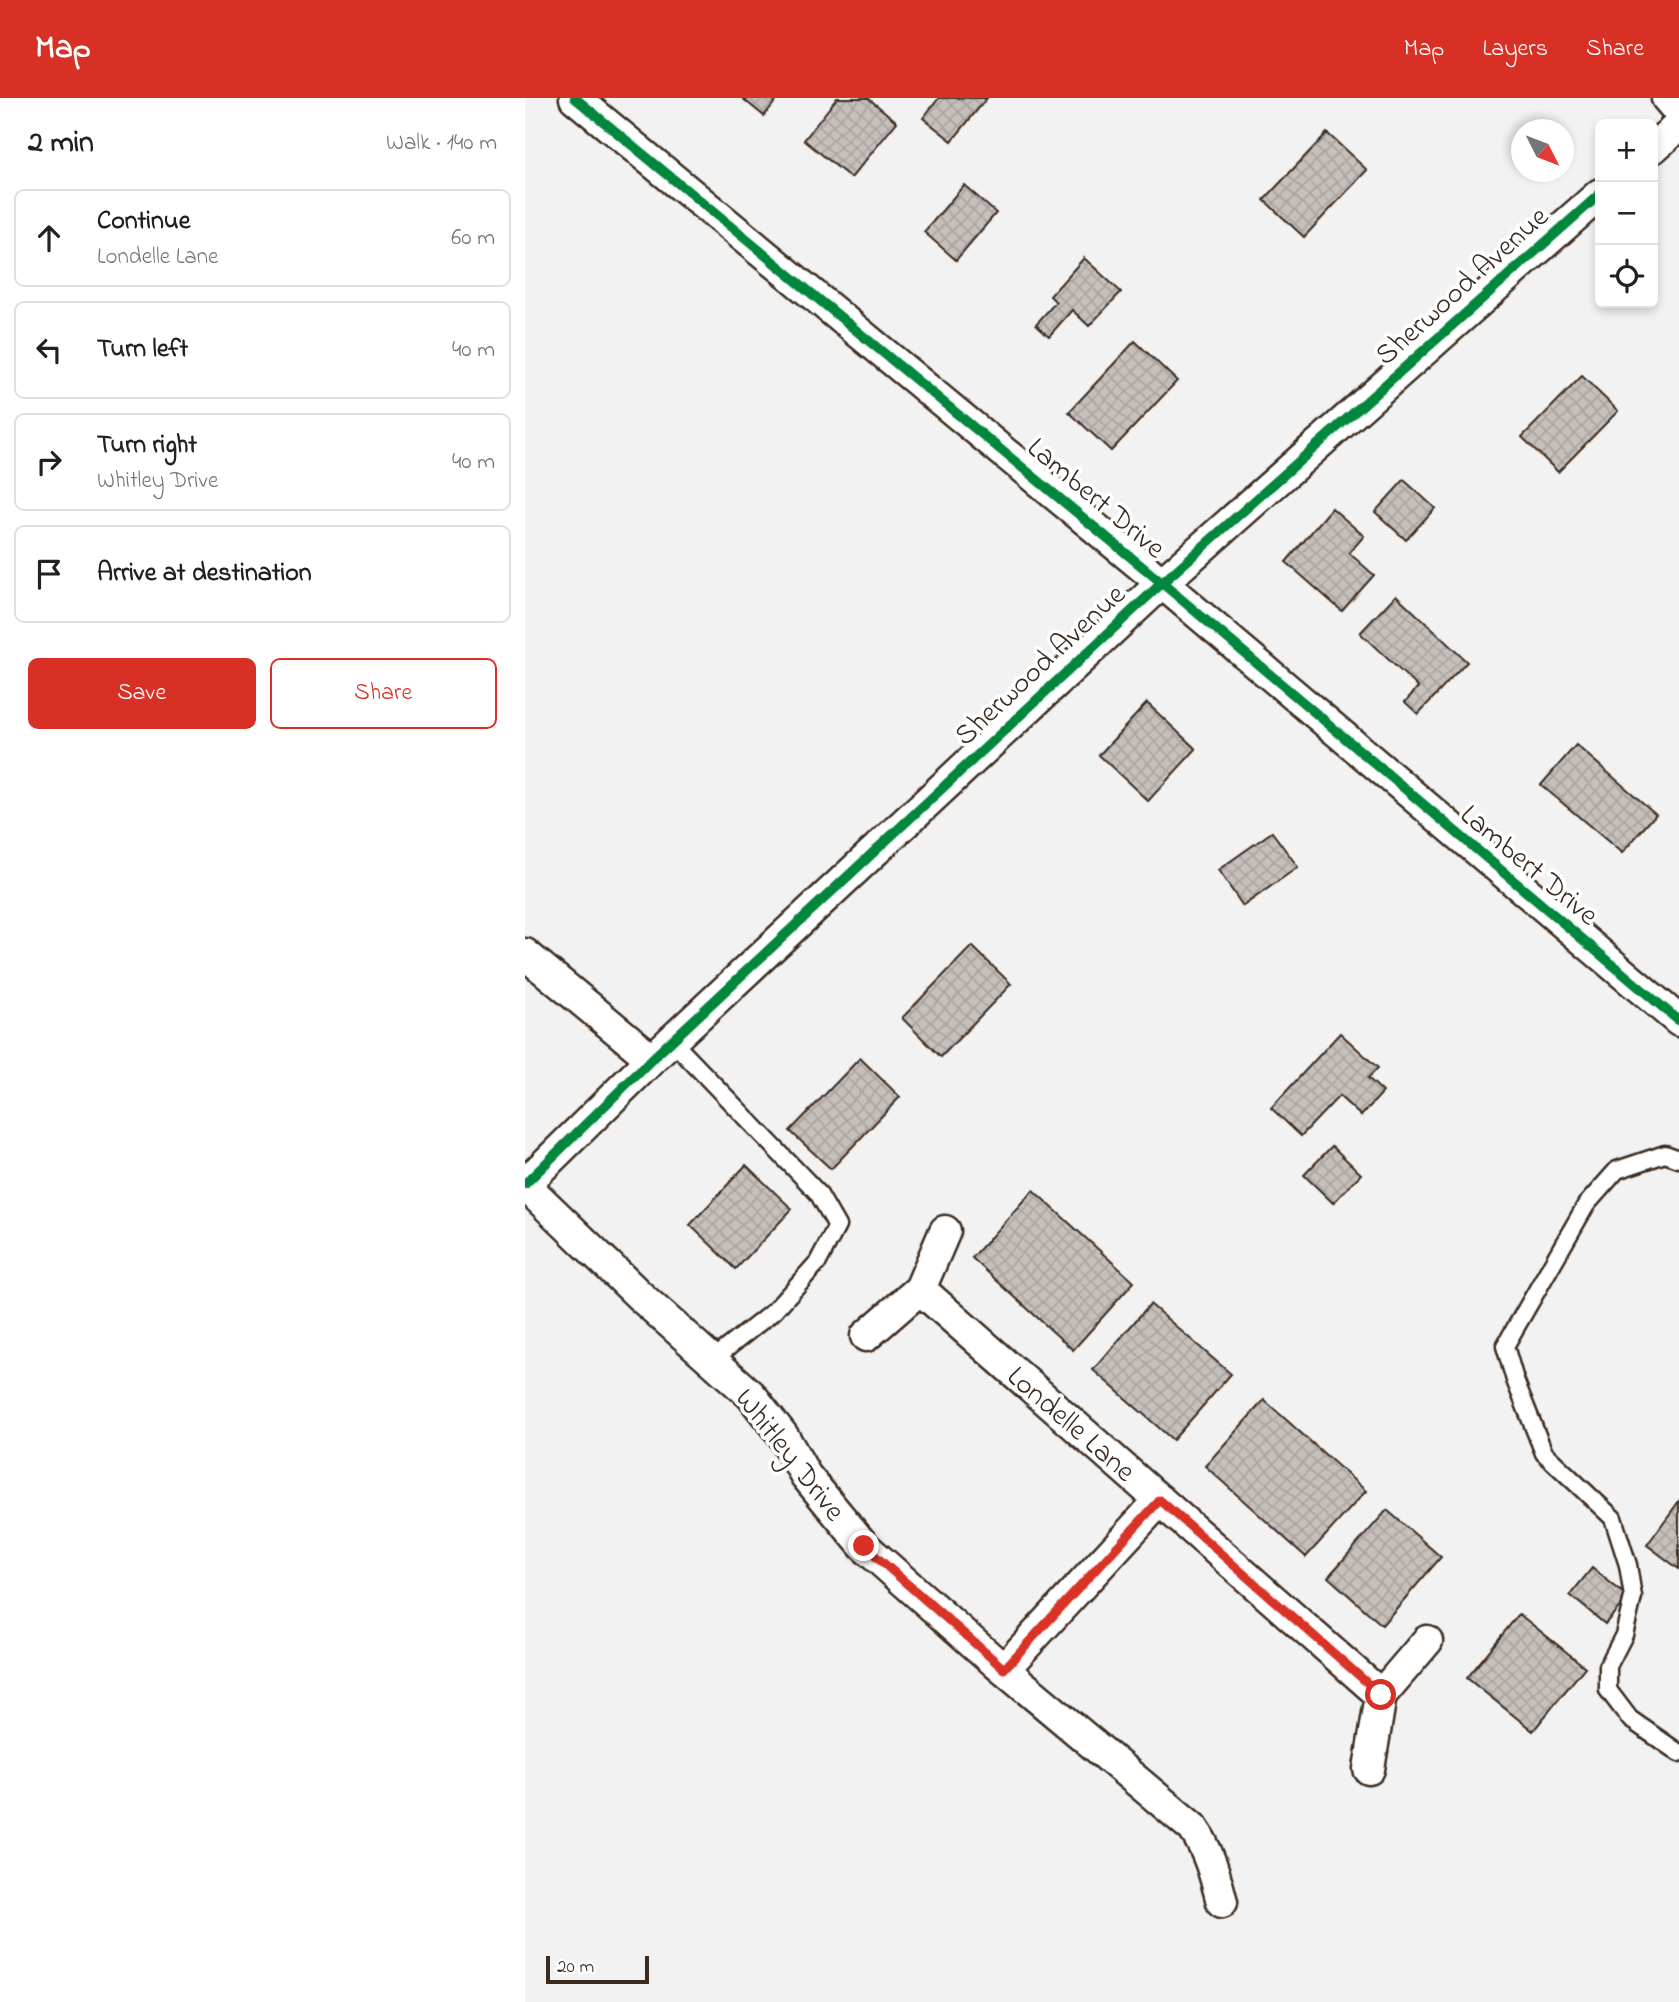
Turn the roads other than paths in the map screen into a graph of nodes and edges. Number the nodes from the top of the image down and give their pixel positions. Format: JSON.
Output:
{"nodes":[{"id":1,"x":575,"y":98,"type":"edge"},
{"id":2,"x":1667,"y":98,"type":"edge"},
{"id":3,"x":1679,"y":112,"type":"edge"},
{"id":4,"x":1679,"y":125,"type":"edge"},
{"id":5,"x":1658,"y":144,"type":"edge"},
{"id":6,"x":1595,"y":198,"type":"edge"},
{"id":7,"x":1162,"y":583,"type":"junction"},
{"id":8,"x":525,"y":954,"type":"edge"},
{"id":9,"x":1679,"y":1021,"type":"edge"},
{"id":10,"x":662,"y":1050,"type":"junction"},
{"id":11,"x":1679,"y":1159,"type":"edge"},
{"id":12,"x":525,"y":1185,"type":"edge"},
{"id":13,"x":945,"y":1231,"type":"dead end"},
{"id":14,"x":920,"y":1289,"type":"junction"},
{"id":15,"x":866,"y":1336,"type":"dead end"},
{"id":16,"x":712,"y":1360,"type":"junction"},
{"id":17,"x":1160,"y":1500,"type":"junction"},
{"id":18,"x":1427,"y":1641,"type":"dead end"},
{"id":19,"x":1004,"y":1669,"type":"junction"},
{"id":20,"x":1381,"y":1695,"type":"junction"},
{"id":21,"x":1679,"y":1754,"type":"edge"},
{"id":22,"x":1369,"y":1769,"type":"dead end"},
{"id":23,"x":1222,"y":1902,"type":"dead end"}],
"edges":[{"from":1,"to":7,"type":"street","name":"Lambert Drive"},
{"from":2,"to":3,"type":"street"},
{"from":4,"to":5,"type":"street"},
{"from":6,"to":7,"type":"street","name":"Sherwood Avenue"},
{"from":7,"to":9,"type":"street","name":"Lambert Drive"},
{"from":7,"to":10,"type":"street","name":"Sherwood Avenue"},
{"from":8,"to":10,"type":"street"},
{"from":10,"to":12,"type":"street","name":"Sherwood Avenue"},
{"from":10,"to":16,"type":"lane"},
{"from":11,"to":21,"type":"lane"},
{"from":12,"to":16,"type":"street","name":"Whitley Drive"},
{"from":13,"to":14,"type":"street"},
{"from":14,"to":15,"type":"street"},
{"from":14,"to":17,"type":"street","name":"Londelle Lane"},
{"from":16,"to":19,"type":"street","name":"Whitley Drive"},
{"from":17,"to":19,"type":"street"},
{"from":17,"to":20,"type":"street","name":"Londelle Lane"},
{"from":18,"to":20,"type":"street"},
{"from":19,"to":23,"type":"street","name":"Whitley Drive"},
{"from":20,"to":22,"type":"street"}]}
